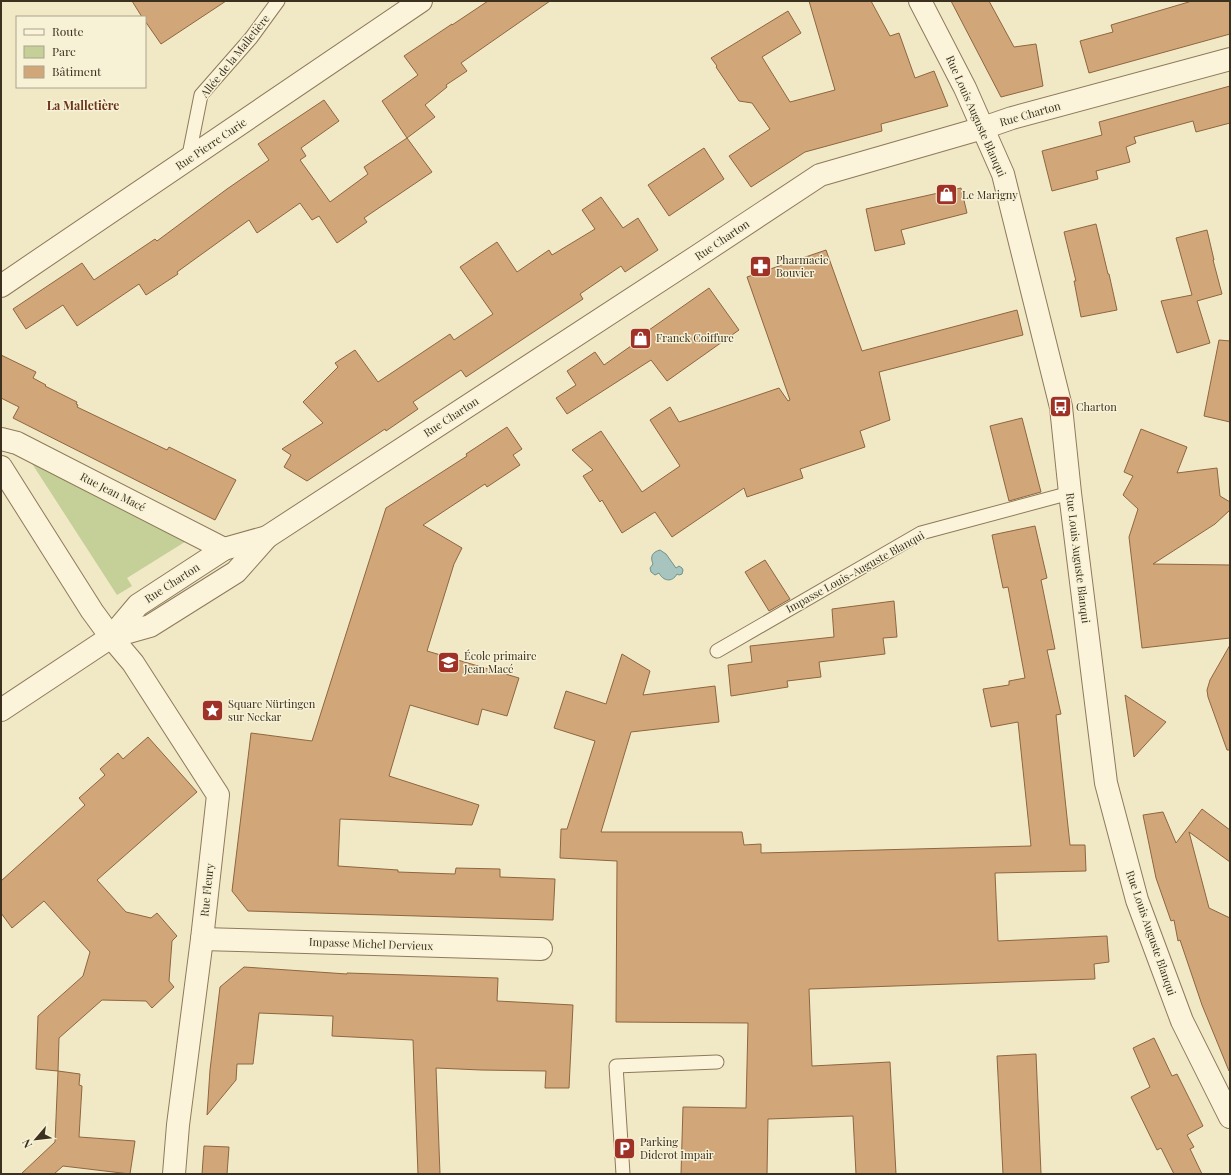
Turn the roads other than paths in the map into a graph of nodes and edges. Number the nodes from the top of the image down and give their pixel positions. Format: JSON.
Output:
{"nodes":[{"id":1,"x":278,"y":1,"type":"edge"},
{"id":2,"x":421,"y":1,"type":"edge"},
{"id":3,"x":920,"y":1,"type":"edge"},
{"id":4,"x":1230,"y":59,"type":"edge"},
{"id":5,"x":983,"y":128,"type":"junction"},
{"id":6,"x":188,"y":160,"type":"junction"},
{"id":7,"x":1,"y":286,"type":"edge"},
{"id":8,"x":1,"y":439,"type":"edge"},
{"id":9,"x":1,"y":467,"type":"edge"},
{"id":10,"x":1070,"y":493,"type":"junction"},
{"id":11,"x":267,"y":537,"type":"junction"},
{"id":12,"x":224,"y":549,"type":"junction"},
{"id":13,"x":111,"y":637,"type":"junction"},
{"id":14,"x":717,"y":651,"type":"dead end"},
{"id":15,"x":1,"y":710,"type":"edge"},
{"id":16,"x":202,"y":938,"type":"junction"},
{"id":17,"x":541,"y":949,"type":"dead end"},
{"id":18,"x":717,"y":1062,"type":"dead end"},
{"id":19,"x":1230,"y":1117,"type":"edge"},
{"id":20,"x":174,"y":1174,"type":"edge"},
{"id":21,"x":623,"y":1174,"type":"edge"}],
"edges":[{"from":1,"to":6,"type":"lane","name":"Allée de la Malletière"},
{"from":2,"to":6,"type":"street","name":"Rue Pierre Curie"},
{"from":3,"to":5,"type":"street","name":"Rue Louis Auguste Blanqui"},
{"from":4,"to":5,"type":"street","name":"Rue Charton"},
{"from":5,"to":10,"type":"street","name":"Rue Louis Auguste Blanqui"},
{"from":5,"to":11,"type":"street","name":"Rue Charton"},
{"from":6,"to":7,"type":"street","name":"Rue Pierre Curie"},
{"from":8,"to":12,"type":"street","name":"Rue Jean Macé"},
{"from":9,"to":13,"type":"street"},
{"from":10,"to":14,"type":"lane","name":"Impasse Louis-Auguste Blanqui"},
{"from":10,"to":19,"type":"street","name":"Rue Louis Auguste Blanqui"},
{"from":11,"to":12,"type":"street","name":"Rue Charton"},
{"from":11,"to":13,"type":"street","name":"Rue Charton"},
{"from":12,"to":13,"type":"street","name":"Rue Charton"},
{"from":13,"to":15,"type":"street","name":"Rue Charton"},
{"from":13,"to":16,"type":"street","name":"Rue Fleury"},
{"from":16,"to":17,"type":"street","name":"Impasse Michel Dervieux"},
{"from":16,"to":20,"type":"street","name":"Rue Fleury"},
{"from":18,"to":21,"type":"lane"}]}
